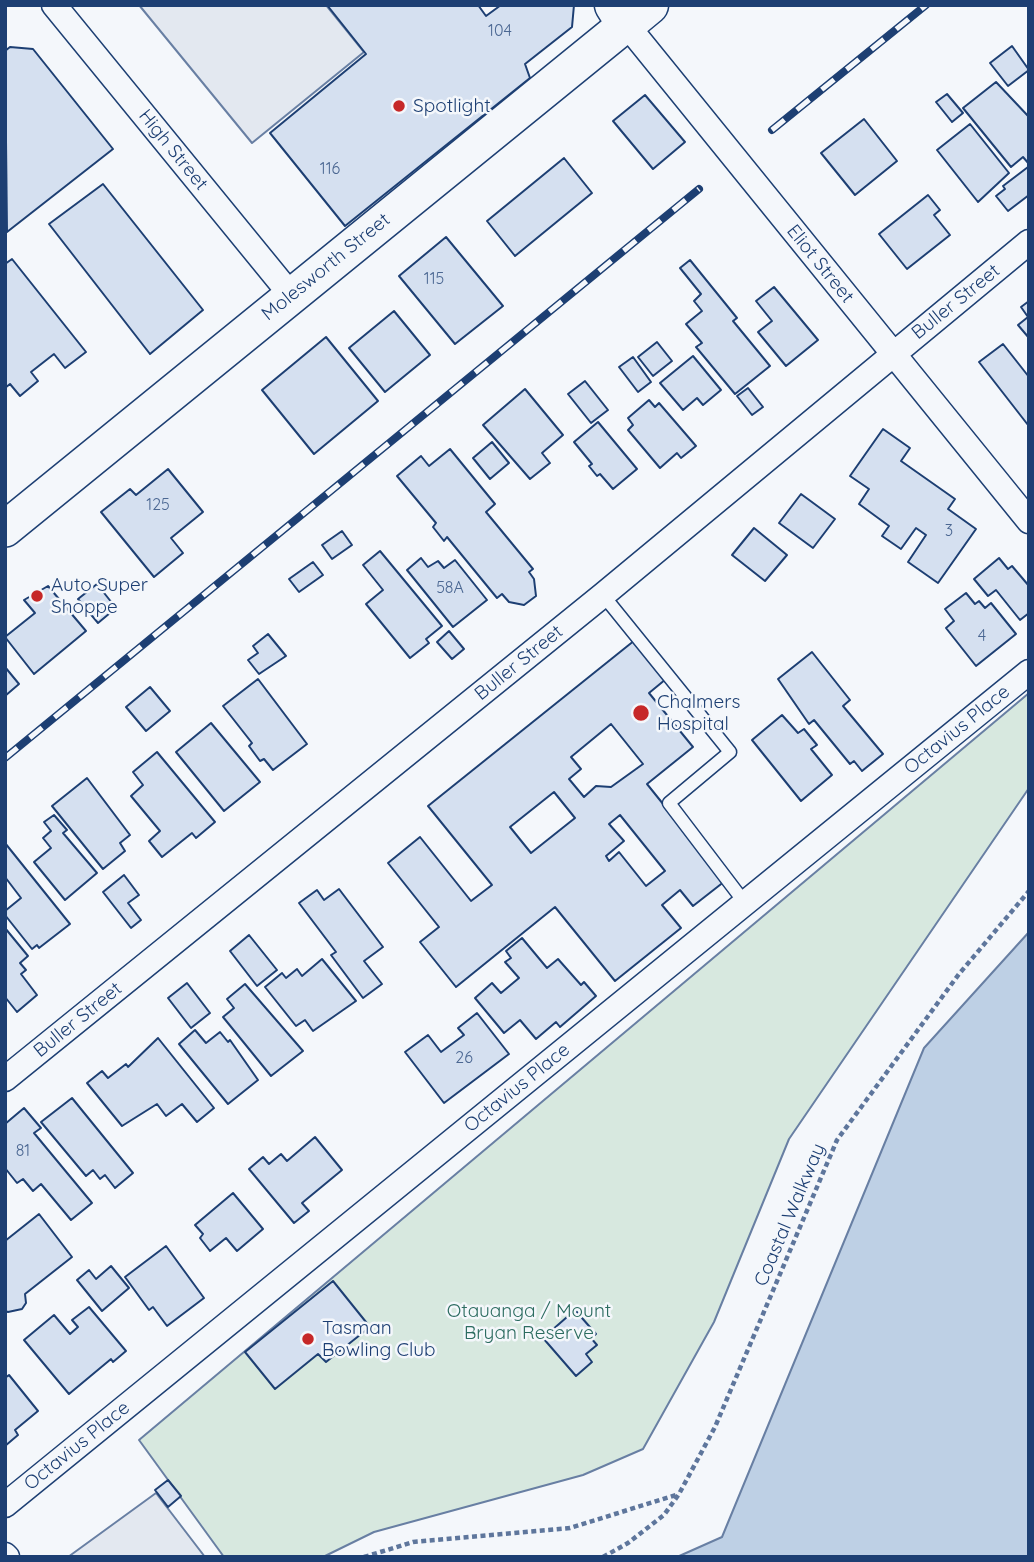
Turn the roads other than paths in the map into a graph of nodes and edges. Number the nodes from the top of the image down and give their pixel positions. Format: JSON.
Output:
{"nodes":[{"id":1,"x":54,"y":5,"type":"edge"},
{"id":2,"x":630,"y":11,"type":"edge"},
{"id":3,"x":1029,"y":242,"type":"edge"},
{"id":4,"x":291,"y":296,"type":"junction"},
{"id":5,"x":893,"y":352,"type":"junction"},
{"id":6,"x":1029,"y":521,"type":"edge"},
{"id":7,"x":5,"y":529,"type":"edge"},
{"id":8,"x":603,"y":595,"type":"junction"},
{"id":9,"x":1029,"y":672,"type":"edge"},
{"id":10,"x":745,"y":903,"type":"junction"},
{"id":11,"x":5,"y":1079,"type":"edge"},
{"id":12,"x":5,"y":1504,"type":"edge"}],
"edges":[{"from":1,"to":4,"type":"street","name":"High Street"},
{"from":2,"to":4,"type":"main road","name":"Molesworth Street"},
{"from":2,"to":5,"type":"street","name":"Eliot Street"},
{"from":3,"to":5,"type":"street","name":"Buller Street"},
{"from":4,"to":7,"type":"main road","name":"Molesworth Street"},
{"from":5,"to":6,"type":"street","name":"Eliot Street"},
{"from":5,"to":8,"type":"street","name":"Buller Street"},
{"from":8,"to":10,"type":"lane"},
{"from":8,"to":11,"type":"street","name":"Buller Street"},
{"from":9,"to":10,"type":"street","name":"Octavius Place"},
{"from":10,"to":12,"type":"street","name":"Octavius Place"}]}
